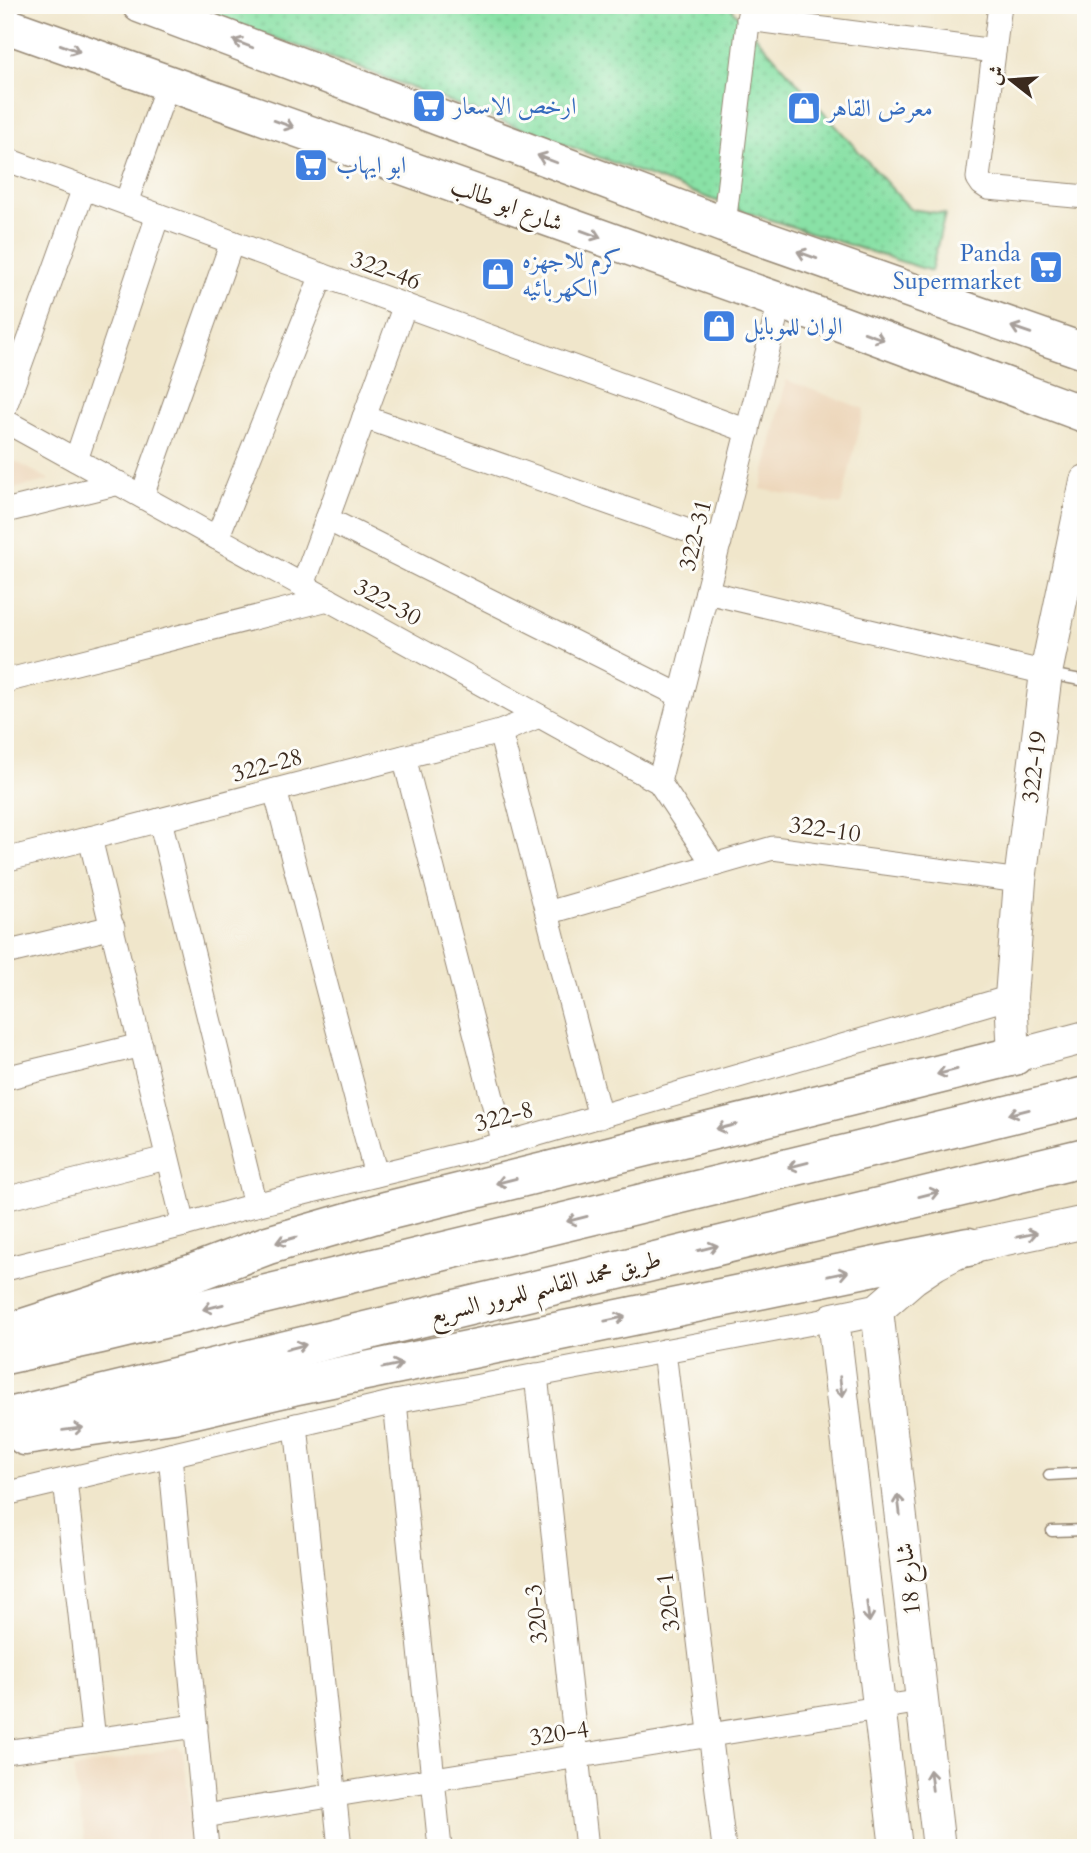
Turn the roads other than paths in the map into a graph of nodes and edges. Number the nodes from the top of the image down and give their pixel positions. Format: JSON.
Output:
{"nodes":[{"id":1,"x":1000,"y":5,"type":"edge"},
{"id":2,"x":152,"y":8,"type":"edge"},
{"id":3,"x":749,"y":12,"type":"edge"},
{"id":4,"x":5,"y":25,"type":"edge"},
{"id":5,"x":994,"y":51,"type":"junction"},
{"id":6,"x":168,"y":83,"type":"junction"},
{"id":7,"x":8,"y":167,"type":"edge"},
{"id":8,"x":84,"y":188,"type":"junction"},
{"id":9,"x":1086,"y":197,"type":"edge"},
{"id":10,"x":126,"y":203,"type":"junction"},
{"id":11,"x":158,"y":215,"type":"junction"},
{"id":12,"x":724,"y":225,"type":"junction"},
{"id":13,"x":232,"y":242,"type":"junction"},
{"id":14,"x":322,"y":275,"type":"junction"},
{"id":15,"x":780,"y":301,"type":"junction"},
{"id":16,"x":405,"y":305,"type":"junction"},
{"id":17,"x":1086,"y":352,"type":"edge"},
{"id":18,"x":5,"y":407,"type":"edge"},
{"id":19,"x":1086,"y":415,"type":"edge"},
{"id":20,"x":364,"y":416,"type":"junction"},
{"id":21,"x":5,"y":421,"type":"edge"},
{"id":22,"x":748,"y":431,"type":"junction"},
{"id":23,"x":76,"y":460,"type":"junction"},
{"id":24,"x":1086,"y":481,"type":"edge"},
{"id":25,"x":119,"y":483,"type":"junction"},
{"id":26,"x":142,"y":496,"type":"junction"},
{"id":27,"x":5,"y":511,"type":"edge"},
{"id":28,"x":327,"y":519,"type":"junction"},
{"id":29,"x":217,"y":538,"type":"junction"},
{"id":30,"x":720,"y":542,"type":"junction"},
{"id":31,"x":303,"y":585,"type":"junction"},
{"id":32,"x":708,"y":592,"type":"junction"},
{"id":33,"x":328,"y":599,"type":"junction"},
{"id":34,"x":1046,"y":673,"type":"junction"},
{"id":35,"x":5,"y":681,"type":"edge"},
{"id":36,"x":1086,"y":681,"type":"edge"},
{"id":37,"x":681,"y":696,"type":"junction"},
{"id":38,"x":540,"y":716,"type":"junction"},
{"id":39,"x":500,"y":732,"type":"junction"},
{"id":40,"x":404,"y":757,"type":"junction"},
{"id":41,"x":659,"y":782,"type":"junction"},
{"id":42,"x":275,"y":790,"type":"junction"},
{"id":43,"x":160,"y":820,"type":"junction"},
{"id":44,"x":90,"y":838,"type":"junction"},
{"id":45,"x":5,"y":860,"type":"edge"},
{"id":46,"x":714,"y":865,"type":"junction"},
{"id":47,"x":1020,"y":881,"type":"junction"},
{"id":48,"x":547,"y":913,"type":"junction"},
{"id":49,"x":113,"y":927,"type":"junction"},
{"id":50,"x":5,"y":953,"type":"edge"},
{"id":51,"x":1011,"y":997,"type":"junction"},
{"id":52,"x":1086,"y":1037,"type":"edge"},
{"id":53,"x":141,"y":1045,"type":"junction"},
{"id":54,"x":1014,"y":1056,"type":"junction"},
{"id":55,"x":5,"y":1078,"type":"edge"},
{"id":56,"x":1086,"y":1096,"type":"edge"},
{"id":57,"x":600,"y":1117,"type":"junction"},
{"id":58,"x":504,"y":1144,"type":"junction"},
{"id":59,"x":1086,"y":1157,"type":"edge"},
{"id":60,"x":166,"y":1158,"type":"junction"},
{"id":61,"x":376,"y":1175,"type":"junction"},
{"id":62,"x":5,"y":1199,"type":"edge"},
{"id":63,"x":255,"y":1205,"type":"junction"},
{"id":64,"x":1086,"y":1222,"type":"edge"},
{"id":65,"x":184,"y":1225,"type":"junction"},
{"id":66,"x":968,"y":1247,"type":"junction"},
{"id":67,"x":5,"y":1269,"type":"edge"},
{"id":68,"x":877,"y":1310,"type":"junction"},
{"id":69,"x":833,"y":1319,"type":"junction"},
{"id":70,"x":5,"y":1334,"type":"edge"},
{"id":71,"x":664,"y":1351,"type":"junction"},
{"id":72,"x":5,"y":1355,"type":"edge"},
{"id":73,"x":536,"y":1375,"type":"junction"},
{"id":74,"x":395,"y":1402,"type":"junction"},
{"id":75,"x":5,"y":1418,"type":"edge"},
{"id":76,"x":296,"y":1425,"type":"junction"},
{"id":77,"x":5,"y":1438,"type":"edge"},
{"id":78,"x":170,"y":1455,"type":"junction"},
{"id":79,"x":1086,"y":1473,"type":"edge"},
{"id":80,"x":1049,"y":1475,"type":"dead end"},
{"id":81,"x":65,"y":1480,"type":"junction"},
{"id":82,"x":5,"y":1494,"type":"edge"},
{"id":83,"x":1086,"y":1530,"type":"edge"},
{"id":84,"x":1052,"y":1531,"type":"dead end"},
{"id":85,"x":922,"y":1701,"type":"junction"},
{"id":86,"x":880,"y":1708,"type":"junction"},
{"id":87,"x":195,"y":1726,"type":"junction"},
{"id":88,"x":710,"y":1735,"type":"junction"},
{"id":89,"x":94,"y":1740,"type":"junction"},
{"id":90,"x":5,"y":1752,"type":"edge"},
{"id":91,"x":577,"y":1757,"type":"junction"},
{"id":92,"x":433,"y":1780,"type":"junction"},
{"id":93,"x":335,"y":1796,"type":"junction"},
{"id":94,"x":204,"y":1816,"type":"junction"},
{"id":95,"x":207,"y":1848,"type":"edge"},
{"id":96,"x":340,"y":1848,"type":"edge"},
{"id":97,"x":440,"y":1848,"type":"edge"},
{"id":98,"x":587,"y":1848,"type":"edge"},
{"id":99,"x":724,"y":1848,"type":"edge"},
{"id":100,"x":896,"y":1848,"type":"edge"},
{"id":101,"x":939,"y":1848,"type":"edge"}],
"edges":[{"from":1,"to":5,"type":"street"},
{"from":12,"to":2,"type":"main road","one_way":true},
{"from":3,"to":5,"type":"street"},
{"from":3,"to":12,"type":"street"},
{"from":4,"to":6,"type":"main road","name":"شارع ابو طالب","one_way":true},
{"from":5,"to":9,"type":"street"},
{"from":6,"to":10,"type":"street"},
{"from":6,"to":15,"type":"main road","name":"شارع ابو طالب","one_way":true},
{"from":7,"to":8,"type":"street","name":"322-46"},
{"from":8,"to":10,"type":"street","name":"322-46"},
{"from":8,"to":18,"type":"street"},
{"from":10,"to":11,"type":"street","name":"322-46"},
{"from":11,"to":13,"type":"street","name":"322-46"},
{"from":11,"to":23,"type":"street"},
{"from":17,"to":12,"type":"main road","one_way":true},
{"from":13,"to":14,"type":"street","name":"322-46"},
{"from":13,"to":26,"type":"street"},
{"from":14,"to":16,"type":"street","name":"322-46"},
{"from":14,"to":29,"type":"street"},
{"from":15,"to":19,"type":"main road","name":"شارع ابو طالب","one_way":true},
{"from":15,"to":22,"type":"street","name":"322-31"},
{"from":16,"to":20,"type":"street"},
{"from":16,"to":22,"type":"street","name":"322-46"},
{"from":20,"to":28,"type":"street"},
{"from":20,"to":30,"type":"street"},
{"from":21,"to":23,"type":"street","name":"322-30"},
{"from":22,"to":30,"type":"street","name":"322-31"},
{"from":23,"to":25,"type":"street","name":"322-30"},
{"from":24,"to":34,"type":"street","name":"322-19"},
{"from":25,"to":26,"type":"street","name":"322-30"},
{"from":25,"to":27,"type":"street"},
{"from":26,"to":29,"type":"street","name":"322-30"},
{"from":28,"to":31,"type":"street"},
{"from":28,"to":37,"type":"street"},
{"from":29,"to":31,"type":"street","name":"322-30"},
{"from":30,"to":32,"type":"street","name":"322-31"},
{"from":31,"to":33,"type":"street","name":"322-30"},
{"from":32,"to":34,"type":"street"},
{"from":32,"to":37,"type":"street","name":"322-31"},
{"from":33,"to":35,"type":"street"},
{"from":33,"to":38,"type":"street","name":"322-30"},
{"from":34,"to":36,"type":"lane"},
{"from":34,"to":47,"type":"street","name":"322-19"},
{"from":37,"to":41,"type":"street","name":"322-31"},
{"from":38,"to":39,"type":"street","name":"322-28"},
{"from":38,"to":41,"type":"street","name":"322-30"},
{"from":39,"to":40,"type":"street","name":"322-28"},
{"from":39,"to":48,"type":"street"},
{"from":40,"to":42,"type":"street","name":"322-28"},
{"from":40,"to":58,"type":"street"},
{"from":41,"to":46,"type":"street","name":"322-30"},
{"from":42,"to":43,"type":"street","name":"322-28"},
{"from":42,"to":61,"type":"street"},
{"from":43,"to":44,"type":"street","name":"322-28"},
{"from":43,"to":63,"type":"street"},
{"from":44,"to":45,"type":"street","name":"322-28"},
{"from":44,"to":49,"type":"street"},
{"from":46,"to":47,"type":"street","name":"322-10"},
{"from":46,"to":48,"type":"street","name":"322-10"},
{"from":47,"to":51,"type":"street","name":"322-19"},
{"from":48,"to":57,"type":"street"},
{"from":49,"to":50,"type":"street"},
{"from":49,"to":53,"type":"street"},
{"from":51,"to":54,"type":"street","name":"322-19"},
{"from":51,"to":57,"type":"street","name":"322-8"},
{"from":52,"to":54,"type":"street"},
{"from":53,"to":55,"type":"street"},
{"from":53,"to":60,"type":"street"},
{"from":54,"to":70,"type":"highway","one_way":true},
{"from":56,"to":72,"type":"highway","one_way":true},
{"from":57,"to":58,"type":"street","name":"322-8"},
{"from":58,"to":61,"type":"street","name":"322-8"},
{"from":75,"to":59,"type":"highway","name":"طريق محمد القاسم للمرور السريع","one_way":true},
{"from":60,"to":62,"type":"street"},
{"from":60,"to":65,"type":"street"},
{"from":61,"to":63,"type":"street","name":"322-8"},
{"from":63,"to":65,"type":"street","name":"322-8"},
{"from":66,"to":64,"type":"street","one_way":true},
{"from":65,"to":67,"type":"street","name":"322-8"},
{"from":66,"to":68,"type":"street"},
{"from":77,"to":66,"type":"highway","one_way":true},
{"from":68,"to":69,"type":"street"},
{"from":85,"to":68,"type":"street","name":"شارع 18","one_way":true},
{"from":69,"to":71,"type":"street"},
{"from":69,"to":86,"type":"street","name":"شارع 18","one_way":true},
{"from":71,"to":73,"type":"street"},
{"from":71,"to":88,"type":"street","name":"320-1"},
{"from":73,"to":74,"type":"street"},
{"from":73,"to":91,"type":"street","name":"320-3"},
{"from":74,"to":76,"type":"street"},
{"from":74,"to":92,"type":"street"},
{"from":76,"to":78,"type":"street"},
{"from":76,"to":93,"type":"street"},
{"from":78,"to":81,"type":"street"},
{"from":78,"to":87,"type":"street"},
{"from":79,"to":80,"type":"lane"},
{"from":81,"to":82,"type":"street"},
{"from":81,"to":89,"type":"street"},
{"from":83,"to":84,"type":"lane"},
{"from":85,"to":86,"type":"street","name":"320-4"},
{"from":101,"to":85,"type":"street","name":"شارع 18","one_way":true},
{"from":86,"to":88,"type":"street","name":"320-4"},
{"from":86,"to":100,"type":"street","name":"شارع 18"},
{"from":87,"to":89,"type":"street"},
{"from":87,"to":94,"type":"street"},
{"from":88,"to":91,"type":"street","name":"320-4"},
{"from":88,"to":99,"type":"street","name":"320-1"},
{"from":89,"to":90,"type":"street"},
{"from":91,"to":92,"type":"street","name":"320-4"},
{"from":91,"to":98,"type":"street","name":"320-3"},
{"from":92,"to":93,"type":"street","name":"320-4"},
{"from":92,"to":97,"type":"street"},
{"from":93,"to":94,"type":"street","name":"320-4"},
{"from":93,"to":96,"type":"street"},
{"from":94,"to":95,"type":"street"}]}
